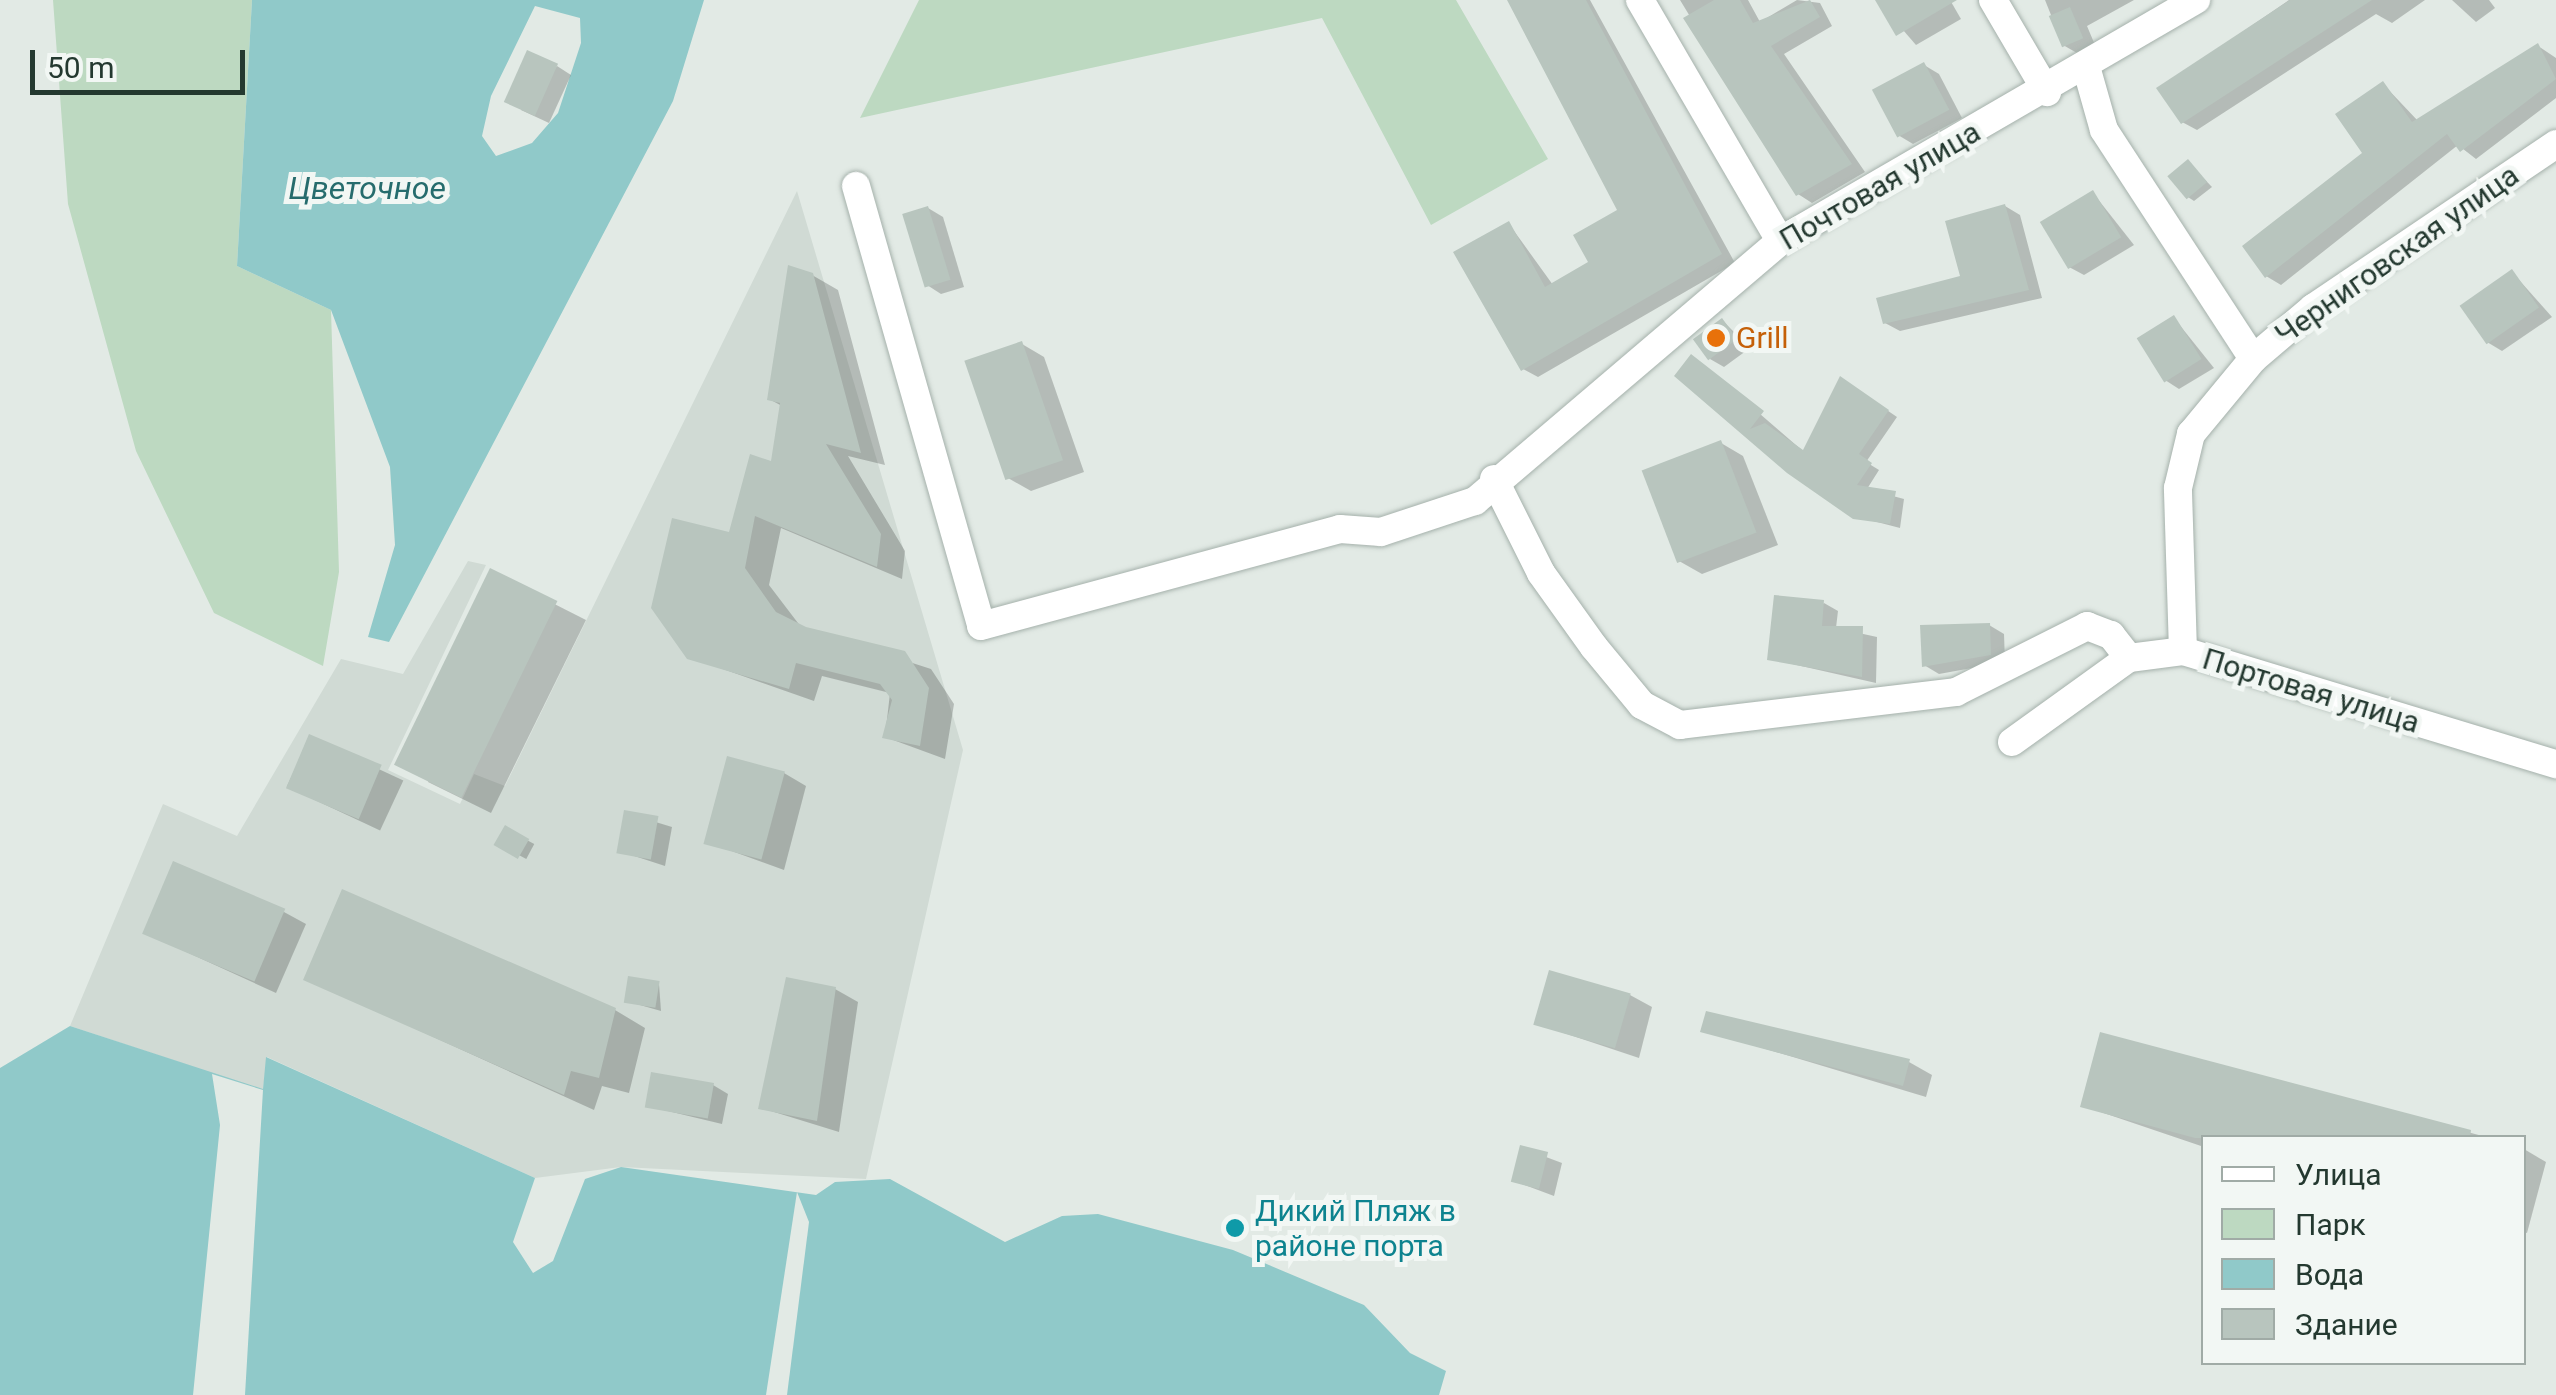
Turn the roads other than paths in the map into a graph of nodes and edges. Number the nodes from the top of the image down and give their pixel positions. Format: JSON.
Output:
{"nodes":[{"id":1,"x":1640,"y":0,"type":"edge"},
{"id":2,"x":1993,"y":0,"type":"edge"},
{"id":3,"x":2196,"y":0,"type":"edge"},
{"id":4,"x":2086,"y":70,"type":"junction"},
{"id":5,"x":2047,"y":92,"type":"junction"},
{"id":6,"x":2556,"y":144,"type":"edge"},
{"id":7,"x":856,"y":186,"type":"dead end"},
{"id":8,"x":1780,"y":240,"type":"junction"},
{"id":9,"x":2252,"y":359,"type":"junction"},
{"id":10,"x":1494,"y":480,"type":"junction"},
{"id":11,"x":2184,"y":652,"type":"junction"},
{"id":12,"x":2129,"y":658,"type":"junction"},
{"id":13,"x":2012,"y":742,"type":"dead end"},
{"id":14,"x":2556,"y":764,"type":"edge"}],
"edges":[{"from":1,"to":8,"type":"street"},
{"from":2,"to":5,"type":"street"},
{"from":3,"to":4,"type":"street","name":"Почтовая улица"},
{"from":4,"to":5,"type":"street","name":"Почтовая улица"},
{"from":4,"to":9,"type":"street"},
{"from":5,"to":8,"type":"street","name":"Почтовая улица"},
{"from":6,"to":9,"type":"street","name":"Черниговская улица"},
{"from":7,"to":10,"type":"street","name":"Почтовая улица"},
{"from":8,"to":10,"type":"street","name":"Почтовая улица"},
{"from":9,"to":11,"type":"street","name":"Черниговская улица"},
{"from":10,"to":12,"type":"street"},
{"from":11,"to":12,"type":"street","name":"Портовая улица"},
{"from":11,"to":14,"type":"street","name":"Портовая улица"},
{"from":12,"to":13,"type":"street","name":"Портовая улица"}]}
